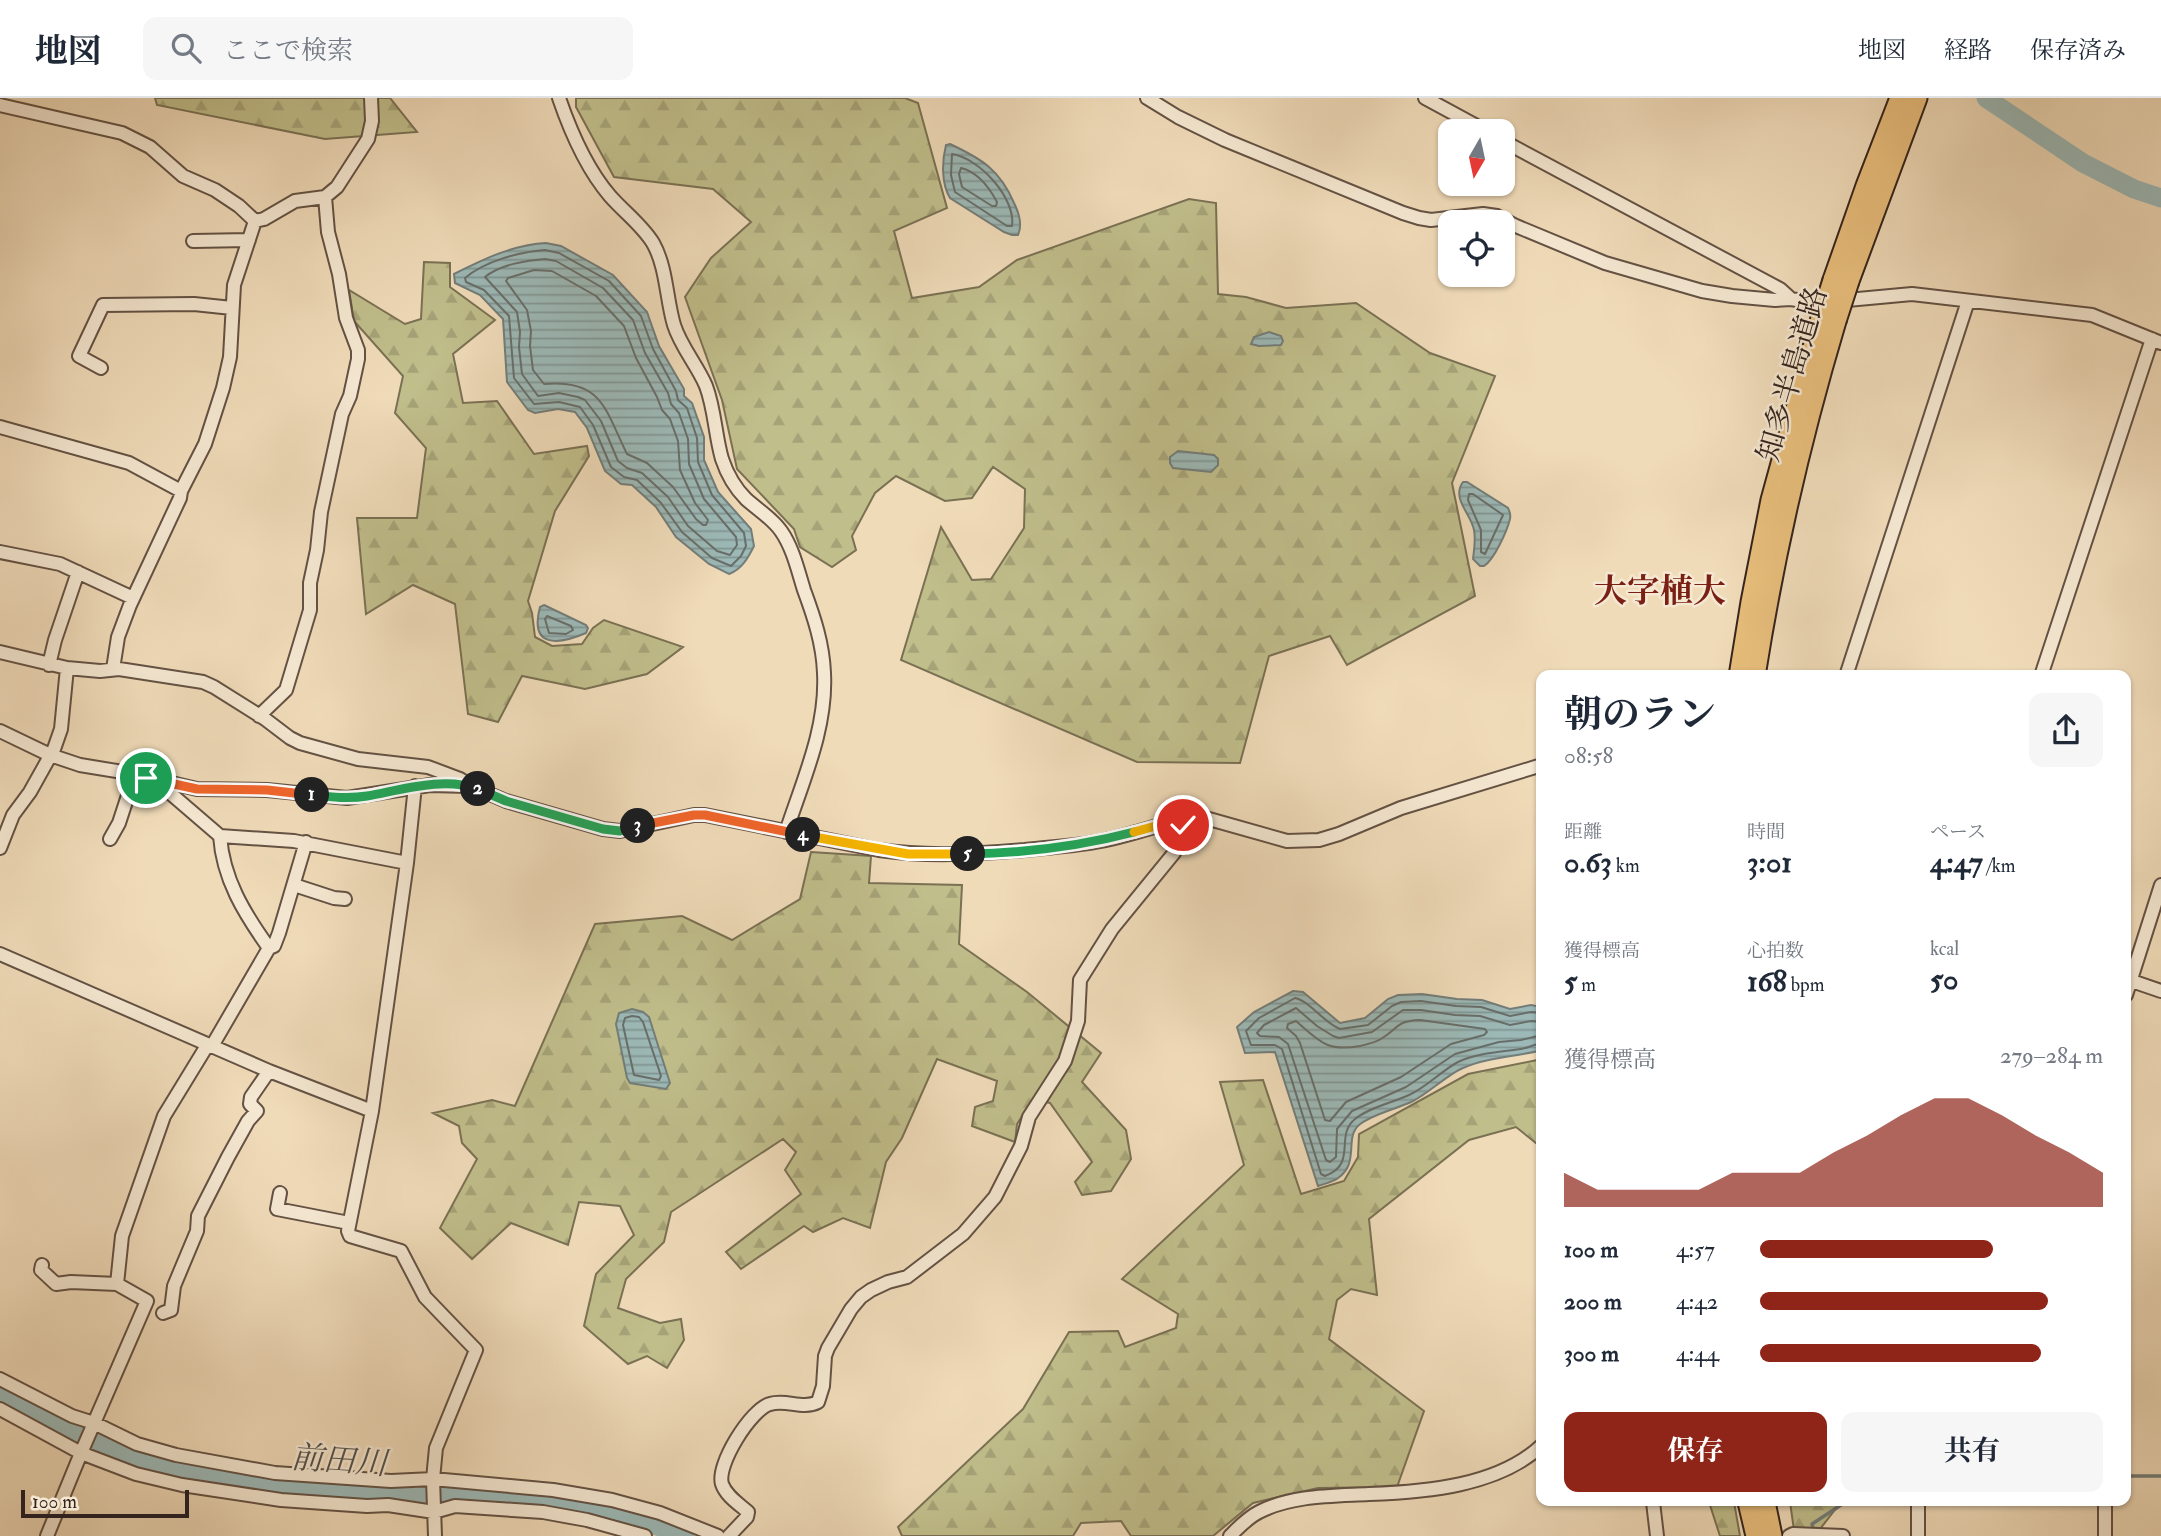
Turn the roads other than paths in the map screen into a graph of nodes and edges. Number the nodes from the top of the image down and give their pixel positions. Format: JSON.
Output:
{"nodes":[{"id":1,"x":371,"y":98,"type":"edge"},
{"id":2,"x":559,"y":98,"type":"edge"},
{"id":3,"x":1425,"y":98,"type":"edge"},
{"id":4,"x":1900,"y":98,"type":"edge"},
{"id":5,"x":1917,"y":98,"type":"edge"},
{"id":6,"x":1152,"y":99,"type":"edge"},
{"id":7,"x":0,"y":105,"type":"edge"},
{"id":8,"x":1464,"y":119,"type":"edge"},
{"id":9,"x":1895,"y":130,"type":"junction"},
{"id":10,"x":1516,"y":148,"type":"edge"},
{"id":11,"x":326,"y":197,"type":"junction"},
{"id":12,"x":255,"y":220,"type":"junction"},
{"id":13,"x":249,"y":240,"type":"junction"},
{"id":14,"x":193,"y":241,"type":"dead end"},
{"id":15,"x":1791,"y":299,"type":"junction"},
{"id":16,"x":1968,"y":300,"type":"junction"},
{"id":17,"x":232,"y":309,"type":"junction"},
{"id":18,"x":1829,"y":319,"type":"junction"},
{"id":19,"x":2157,"y":341,"type":"edge"},
{"id":20,"x":101,"y":368,"type":"dead end"},
{"id":21,"x":0,"y":427,"type":"edge"},
{"id":22,"x":181,"y":491,"type":"junction"},
{"id":23,"x":0,"y":552,"type":"edge"},
{"id":24,"x":78,"y":572,"type":"junction"},
{"id":25,"x":133,"y":598,"type":"junction"},
{"id":26,"x":0,"y":652,"type":"edge"},
{"id":27,"x":49,"y":665,"type":"junction"},
{"id":28,"x":67,"y":668,"type":"junction"},
{"id":29,"x":113,"y":669,"type":"junction"},
{"id":30,"x":1740,"y":670,"type":"edge"},
{"id":31,"x":1756,"y":670,"type":"edge"},
{"id":32,"x":1848,"y":670,"type":"edge"},
{"id":33,"x":2043,"y":670,"type":"edge"},
{"id":34,"x":259,"y":716,"type":"junction"},
{"id":35,"x":0,"y":731,"type":"edge"},
{"id":36,"x":50,"y":755,"type":"junction"},
{"id":37,"x":1536,"y":767,"type":"edge"},
{"id":38,"x":141,"y":776,"type":"junction"},
{"id":39,"x":415,"y":786,"type":"junction"},
{"id":40,"x":471,"y":786,"type":"junction"},
{"id":41,"x":1183,"y":825,"type":"junction"},
{"id":42,"x":786,"y":832,"type":"junction"},
{"id":43,"x":220,"y":836,"type":"junction"},
{"id":44,"x":110,"y":839,"type":"dead end"},
{"id":45,"x":306,"y":842,"type":"junction"},
{"id":46,"x":0,"y":848,"type":"edge"},
{"id":47,"x":407,"y":863,"type":"junction"},
{"id":48,"x":293,"y":884,"type":"junction"},
{"id":49,"x":2161,"y":885,"type":"edge"},
{"id":50,"x":345,"y":899,"type":"dead end"},
{"id":51,"x":269,"y":948,"type":"junction"},
{"id":52,"x":0,"y":954,"type":"edge"},
{"id":53,"x":2131,"y":974,"type":"edge"},
{"id":54,"x":2131,"y":981,"type":"edge"},
{"id":55,"x":2161,"y":991,"type":"edge"},
{"id":56,"x":210,"y":1045,"type":"junction"},
{"id":57,"x":269,"y":1071,"type":"junction"},
{"id":58,"x":372,"y":1111,"type":"junction"},
{"id":59,"x":280,"y":1194,"type":"dead end"},
{"id":60,"x":349,"y":1223,"type":"junction"},
{"id":61,"x":42,"y":1265,"type":"dead end"},
{"id":62,"x":117,"y":1284,"type":"junction"},
{"id":63,"x":147,"y":1301,"type":"junction"},
{"id":64,"x":0,"y":1379,"type":"edge"},
{"id":65,"x":0,"y":1409,"type":"edge"},
{"id":66,"x":93,"y":1426,"type":"junction"},
{"id":67,"x":82,"y":1450,"type":"junction"},
{"id":68,"x":1536,"y":1450,"type":"edge"},
{"id":69,"x":433,"y":1479,"type":"junction"},
{"id":70,"x":1653,"y":1506,"type":"edge"},
{"id":71,"x":1749,"y":1506,"type":"edge"},
{"id":72,"x":1766,"y":1506,"type":"edge"},
{"id":73,"x":1918,"y":1506,"type":"edge"},
{"id":74,"x":2105,"y":1506,"type":"edge"},
{"id":75,"x":434,"y":1512,"type":"junction"},
{"id":76,"x":47,"y":1536,"type":"edge"},
{"id":77,"x":435,"y":1536,"type":"edge"},
{"id":78,"x":645,"y":1536,"type":"edge"},
{"id":79,"x":718,"y":1536,"type":"edge"},
{"id":80,"x":729,"y":1536,"type":"edge"},
{"id":81,"x":1230,"y":1536,"type":"edge"},
{"id":82,"x":1657,"y":1536,"type":"edge"},
{"id":83,"x":1756,"y":1536,"type":"edge"},
{"id":84,"x":1772,"y":1536,"type":"edge"},
{"id":85,"x":1789,"y":1536,"type":"edge"},
{"id":86,"x":1843,"y":1536,"type":"edge"},
{"id":87,"x":1919,"y":1536,"type":"edge"},
{"id":88,"x":2105,"y":1536,"type":"edge"}],
"edges":[{"from":1,"to":11,"type":"street"},
{"from":2,"to":42,"type":"street"},
{"from":3,"to":8,"type":"street"},
{"from":4,"to":9,"type":"highway","name":"知多半島道路"},
{"from":5,"to":9,"type":"highway","name":"知多半島道路"},
{"from":6,"to":15,"type":"street"},
{"from":7,"to":12,"type":"street"},
{"from":9,"to":18,"type":"highway","name":"知多半島道路","bridge":true},
{"from":10,"to":15,"type":"street"},
{"from":11,"to":12,"type":"street"},
{"from":11,"to":34,"type":"street"},
{"from":12,"to":13,"type":"street"},
{"from":13,"to":14,"type":"street"},
{"from":13,"to":17,"type":"street"},
{"from":15,"to":16,"type":"street"},
{"from":16,"to":19,"type":"street"},
{"from":16,"to":32,"type":"street"},
{"from":17,"to":20,"type":"street"},
{"from":17,"to":22,"type":"street"},
{"from":18,"to":30,"type":"highway","name":"知多半島道路"},
{"from":18,"to":31,"type":"highway","name":"知多半島道路"},
{"from":19,"to":33,"type":"street"},
{"from":21,"to":22,"type":"street"},
{"from":22,"to":25,"type":"street"},
{"from":23,"to":24,"type":"street"},
{"from":24,"to":25,"type":"street"},
{"from":24,"to":27,"type":"street"},
{"from":25,"to":29,"type":"street"},
{"from":26,"to":27,"type":"street"},
{"from":27,"to":28,"type":"street"},
{"from":28,"to":29,"type":"street"},
{"from":28,"to":36,"type":"street"},
{"from":29,"to":34,"type":"street"},
{"from":34,"to":40,"type":"street"},
{"from":35,"to":36,"type":"street"},
{"from":36,"to":38,"type":"street"},
{"from":36,"to":46,"type":"street"},
{"from":37,"to":41,"type":"street"},
{"from":38,"to":39,"type":"street"},
{"from":38,"to":43,"type":"street"},
{"from":38,"to":44,"type":"street"},
{"from":39,"to":40,"type":"street"},
{"from":39,"to":47,"type":"street"},
{"from":40,"to":42,"type":"street"},
{"from":41,"to":42,"type":"street"},
{"from":41,"to":80,"type":"street"},
{"from":43,"to":45,"type":"street"},
{"from":43,"to":51,"type":"street"},
{"from":45,"to":47,"type":"street"},
{"from":45,"to":48,"type":"street"},
{"from":47,"to":58,"type":"street"},
{"from":48,"to":50,"type":"street"},
{"from":48,"to":51,"type":"street"},
{"from":49,"to":53,"type":"street"},
{"from":51,"to":56,"type":"street"},
{"from":52,"to":56,"type":"street"},
{"from":54,"to":55,"type":"street"},
{"from":56,"to":57,"type":"street"},
{"from":56,"to":62,"type":"street"},
{"from":57,"to":58,"type":"street"},
{"from":57,"to":63,"type":"street"},
{"from":58,"to":60,"type":"street"},
{"from":59,"to":60,"type":"street"},
{"from":60,"to":69,"type":"street"},
{"from":61,"to":62,"type":"street"},
{"from":62,"to":63,"type":"street"},
{"from":63,"to":66,"type":"street"},
{"from":64,"to":66,"type":"street"},
{"from":65,"to":67,"type":"street"},
{"from":66,"to":67,"type":"street"},
{"from":66,"to":69,"type":"street"},
{"from":67,"to":75,"type":"street"},
{"from":67,"to":76,"type":"street"},
{"from":68,"to":81,"type":"street"},
{"from":69,"to":75,"type":"street"},
{"from":69,"to":79,"type":"street"},
{"from":70,"to":82,"type":"street"},
{"from":71,"to":83,"type":"highway"},
{"from":72,"to":84,"type":"highway"},
{"from":73,"to":87,"type":"street"},
{"from":74,"to":88,"type":"street"},
{"from":75,"to":77,"type":"street"},
{"from":75,"to":78,"type":"street"},
{"from":85,"to":86,"type":"street"}]}
